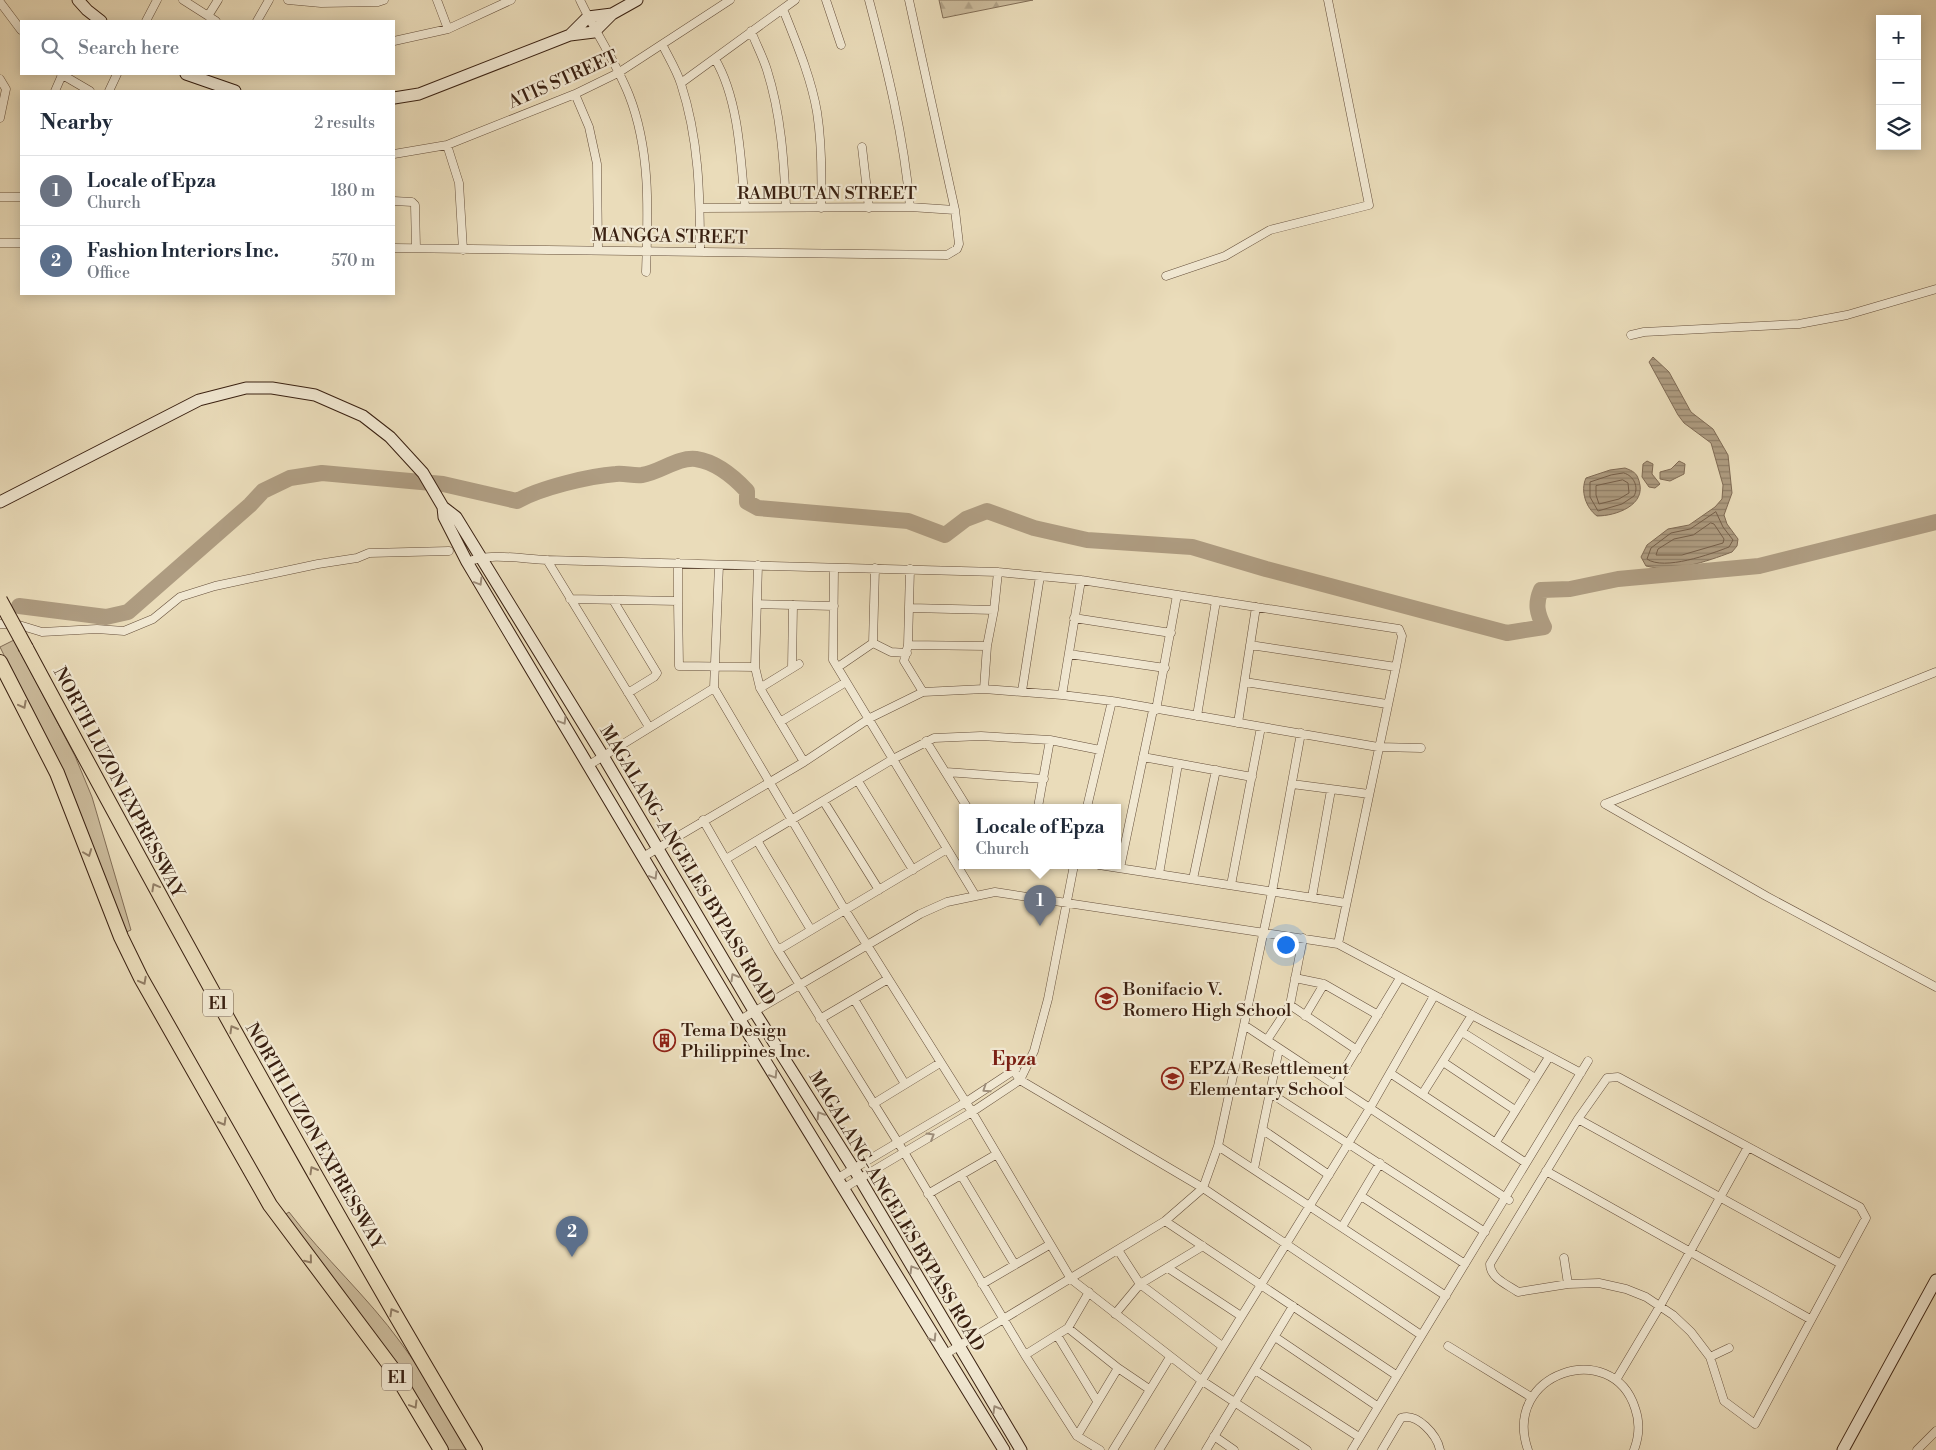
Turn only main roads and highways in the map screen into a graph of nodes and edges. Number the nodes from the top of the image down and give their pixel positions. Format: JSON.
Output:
{"nodes":[{"id":1,"x":0,"y":600,"type":"edge"},
{"id":2,"x":0,"y":662,"type":"edge"},
{"id":3,"x":441,"y":1450,"type":"edge"},
{"id":4,"x":475,"y":1450,"type":"edge"}],
"edges":[{"from":4,"to":1,"type":"highway","name":"NORTH LUZON EXPRESSWAY","number":"E1","one_way":true,"bridge":true},
{"from":2,"to":3,"type":"highway","number":"E1","one_way":true}]}
